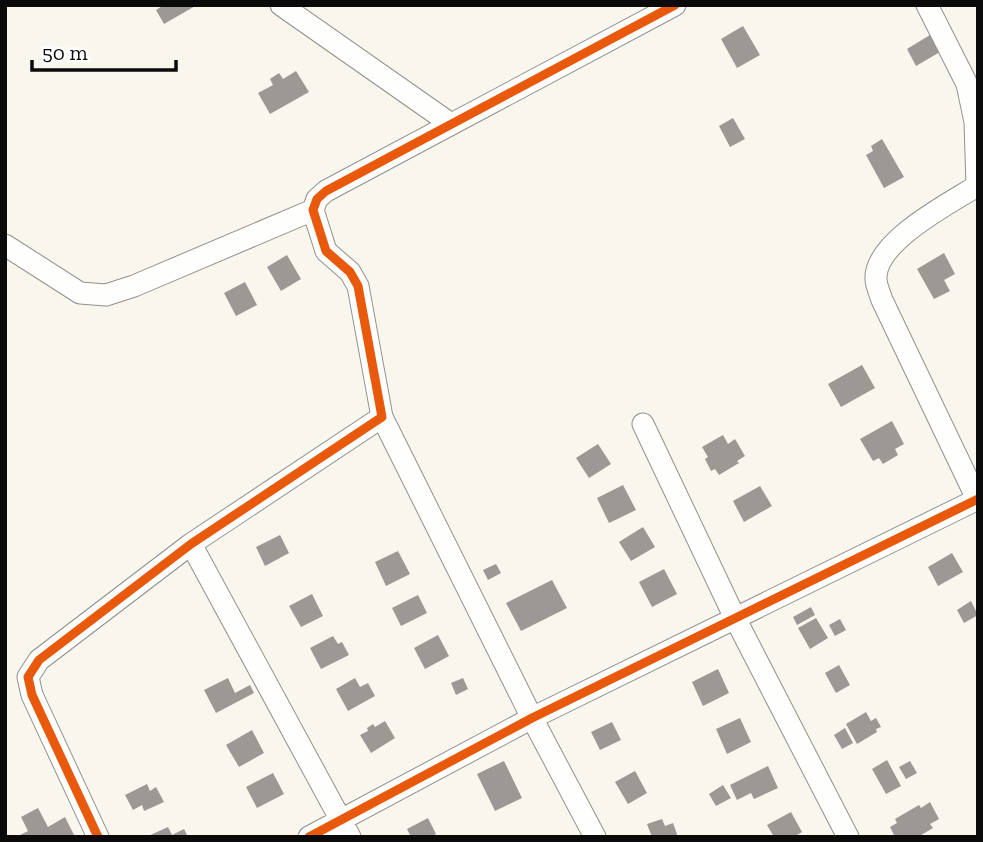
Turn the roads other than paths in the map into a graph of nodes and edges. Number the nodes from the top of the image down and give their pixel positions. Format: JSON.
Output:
{"nodes":[{"id":1,"x":281,"y":5,"type":"edge"},
{"id":2,"x":675,"y":5,"type":"edge"},
{"id":3,"x":927,"y":5,"type":"edge"},
{"id":4,"x":451,"y":124,"type":"junction"},
{"id":5,"x":977,"y":185,"type":"edge"},
{"id":6,"x":313,"y":211,"type":"junction"},
{"id":7,"x":5,"y":245,"type":"edge"},
{"id":8,"x":382,"y":417,"type":"junction"},
{"id":9,"x":643,"y":424,"type":"dead end"},
{"id":10,"x":977,"y":500,"type":"edge"},
{"id":11,"x":191,"y":544,"type":"junction"},
{"id":12,"x":735,"y":618,"type":"junction"},
{"id":13,"x":532,"y":718,"type":"junction"},
{"id":14,"x":345,"y":828,"type":"edge"},
{"id":15,"x":99,"y":837,"type":"edge"},
{"id":16,"x":309,"y":837,"type":"edge"},
{"id":17,"x":595,"y":837,"type":"edge"},
{"id":18,"x":848,"y":837,"type":"edge"}],
"edges":[{"from":1,"to":4,"type":"street"},
{"from":2,"to":4,"type":"street"},
{"from":3,"to":5,"type":"street"},
{"from":4,"to":6,"type":"street"},
{"from":5,"to":10,"type":"street"},
{"from":6,"to":7,"type":"street"},
{"from":6,"to":8,"type":"street"},
{"from":8,"to":11,"type":"street"},
{"from":8,"to":13,"type":"street"},
{"from":9,"to":12,"type":"street"},
{"from":10,"to":12,"type":"street"},
{"from":11,"to":14,"type":"street"},
{"from":11,"to":15,"type":"street"},
{"from":12,"to":13,"type":"street"},
{"from":12,"to":18,"type":"street"},
{"from":13,"to":14,"type":"street"},
{"from":13,"to":17,"type":"street"},
{"from":14,"to":16,"type":"street"}]}
